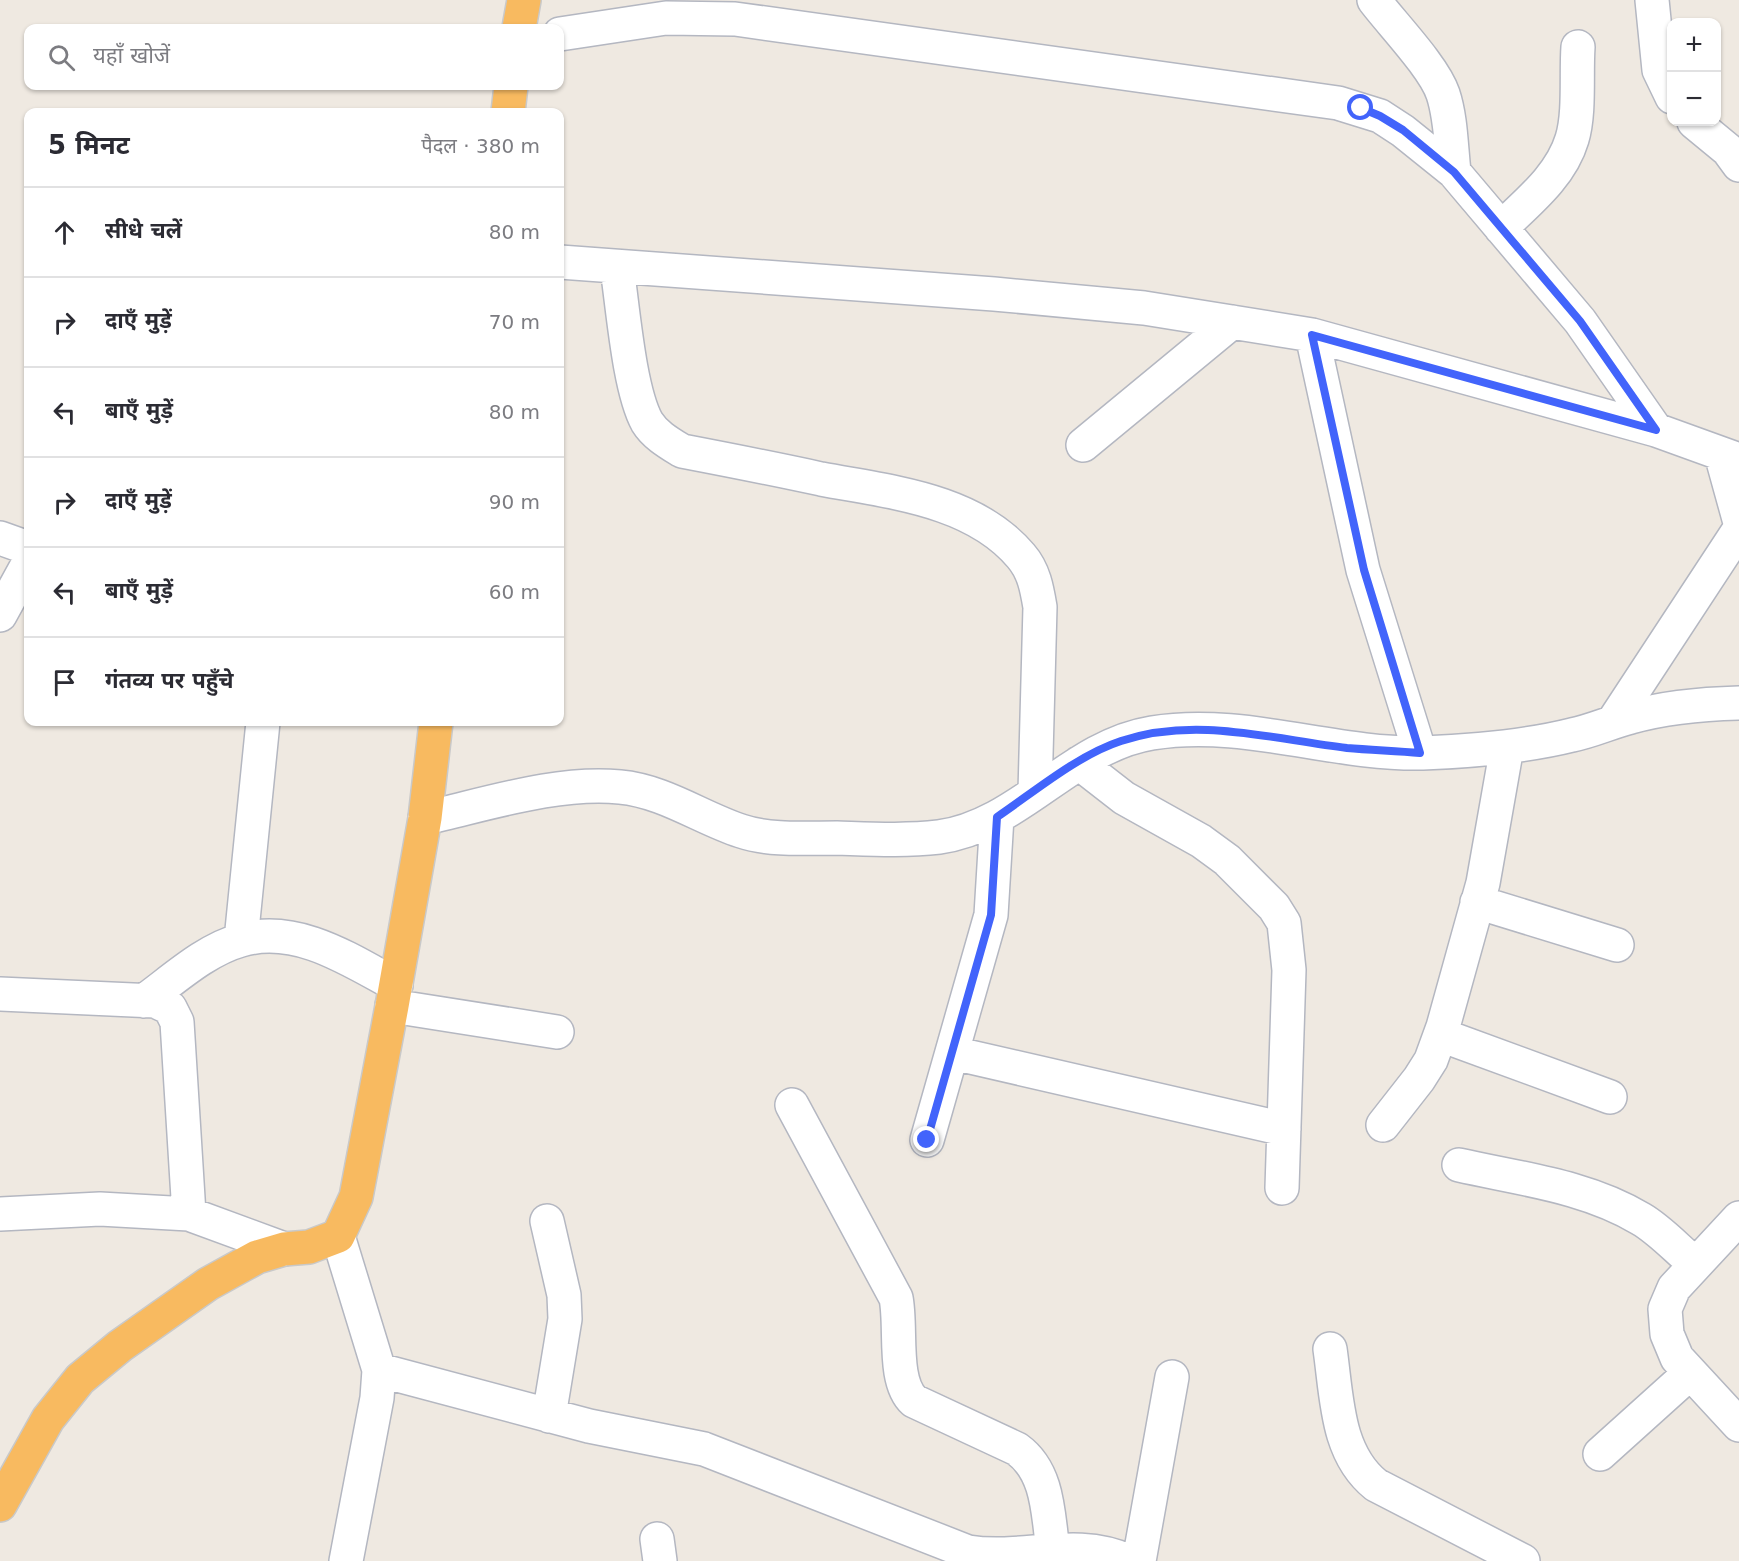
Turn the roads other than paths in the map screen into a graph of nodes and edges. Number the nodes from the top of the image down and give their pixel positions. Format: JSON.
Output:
{"nodes":[{"id":1,"x":524,"y":0,"type":"edge"},
{"id":2,"x":1374,"y":0,"type":"edge"},
{"id":3,"x":1652,"y":0,"type":"edge"},
{"id":4,"x":520,"y":24,"type":"edge"},
{"id":5,"x":564,"y":33,"type":"edge"},
{"id":6,"x":1578,"y":46,"type":"dead end"},
{"id":7,"x":1667,"y":88,"type":"edge"},
{"id":8,"x":511,"y":90,"type":"edge"},
{"id":9,"x":508,"y":108,"type":"edge"},
{"id":10,"x":1699,"y":126,"type":"edge"},
{"id":11,"x":1735,"y":156,"type":"edge"},
{"id":12,"x":1454,"y":172,"type":"junction"},
{"id":13,"x":1501,"y":228,"type":"junction"},
{"id":14,"x":564,"y":262,"type":"edge"},
{"id":15,"x":617,"y":268,"type":"junction"},
{"id":16,"x":1232,"y":322,"type":"junction"},
{"id":17,"x":1312,"y":335,"type":"junction"},
{"id":18,"x":1656,"y":430,"type":"junction"},
{"id":19,"x":1083,"y":446,"type":"dead end"},
{"id":20,"x":1730,"y":457,"type":"edge"},
{"id":21,"x":1739,"y":519,"type":"edge"},
{"id":22,"x":1739,"y":530,"type":"edge"},
{"id":23,"x":0,"y":538,"type":"edge"},
{"id":24,"x":24,"y":547,"type":"edge"},
{"id":25,"x":24,"y":571,"type":"edge"},
{"id":26,"x":0,"y":615,"type":"edge"},
{"id":27,"x":1739,"y":703,"type":"edge"},
{"id":28,"x":1613,"y":723,"type":"junction"},
{"id":29,"x":262,"y":726,"type":"edge"},
{"id":30,"x":436,"y":726,"type":"edge"},
{"id":31,"x":1507,"y":747,"type":"junction"},
{"id":32,"x":1420,"y":753,"type":"junction"},
{"id":33,"x":1079,"y":763,"type":"junction"},
{"id":34,"x":1035,"y":792,"type":"junction"},
{"id":35,"x":997,"y":817,"type":"junction"},
{"id":36,"x":425,"y":818,"type":"junction"},
{"id":37,"x":1477,"y":902,"type":"junction"},
{"id":38,"x":241,"y":940,"type":"junction"},
{"id":39,"x":1617,"y":945,"type":"dead end"},
{"id":40,"x":0,"y":994,"type":"edge"},
{"id":41,"x":394,"y":996,"type":"junction"},
{"id":42,"x":144,"y":1001,"type":"junction"},
{"id":43,"x":557,"y":1032,"type":"dead end"},
{"id":44,"x":1441,"y":1035,"type":"junction"},
{"id":45,"x":953,"y":1053,"type":"junction"},
{"id":46,"x":1610,"y":1097,"type":"dead end"},
{"id":47,"x":792,"y":1105,"type":"dead end"},
{"id":48,"x":1383,"y":1125,"type":"dead end"},
{"id":49,"x":1284,"y":1129,"type":"junction"},
{"id":50,"x":927,"y":1140,"type":"dead end"},
{"id":51,"x":1460,"y":1165,"type":"dead end"},
{"id":52,"x":1282,"y":1188,"type":"dead end"},
{"id":53,"x":0,"y":1214,"type":"edge"},
{"id":54,"x":189,"y":1214,"type":"junction"},
{"id":55,"x":1739,"y":1218,"type":"edge"},
{"id":56,"x":547,"y":1221,"type":"dead end"},
{"id":57,"x":338,"y":1236,"type":"junction"},
{"id":58,"x":284,"y":1248,"type":"junction"},
{"id":59,"x":1694,"y":1263,"type":"junction"},
{"id":60,"x":1330,"y":1349,"type":"dead end"},
{"id":61,"x":379,"y":1370,"type":"junction"},
{"id":62,"x":1690,"y":1373,"type":"junction"},
{"id":63,"x":1172,"y":1377,"type":"dead end"},
{"id":64,"x":549,"y":1416,"type":"junction"},
{"id":65,"x":1739,"y":1425,"type":"edge"},
{"id":66,"x":1599,"y":1454,"type":"dead end"},
{"id":67,"x":0,"y":1505,"type":"edge"},
{"id":68,"x":936,"y":1550,"type":"edge"},
{"id":69,"x":1043,"y":1555,"type":"edge"},
{"id":70,"x":346,"y":1561,"type":"edge"},
{"id":71,"x":1128,"y":1561,"type":"edge"},
{"id":72,"x":1139,"y":1561,"type":"edge"},
{"id":73,"x":1523,"y":1561,"type":"edge"}],
"edges":[{"from":1,"to":4,"type":"highway"},
{"from":2,"to":12,"type":"street"},
{"from":3,"to":7,"type":"street"},
{"from":5,"to":12,"type":"street"},
{"from":6,"to":13,"type":"street"},
{"from":8,"to":9,"type":"highway"},
{"from":10,"to":11,"type":"street"},
{"from":12,"to":13,"type":"street"},
{"from":13,"to":18,"type":"street"},
{"from":14,"to":15,"type":"street"},
{"from":15,"to":16,"type":"street"},
{"from":15,"to":34,"type":"street"},
{"from":16,"to":17,"type":"street"},
{"from":16,"to":19,"type":"street"},
{"from":17,"to":18,"type":"street"},
{"from":17,"to":32,"type":"street"},
{"from":18,"to":20,"type":"street"},
{"from":20,"to":21,"type":"street"},
{"from":22,"to":28,"type":"street"},
{"from":23,"to":24,"type":"street"},
{"from":25,"to":26,"type":"street"},
{"from":27,"to":28,"type":"street"},
{"from":28,"to":31,"type":"street"},
{"from":29,"to":38,"type":"street"},
{"from":30,"to":36,"type":"highway"},
{"from":31,"to":32,"type":"street"},
{"from":31,"to":37,"type":"street"},
{"from":32,"to":33,"type":"street"},
{"from":33,"to":34,"type":"street"},
{"from":33,"to":49,"type":"street"},
{"from":34,"to":35,"type":"street"},
{"from":35,"to":36,"type":"street"},
{"from":35,"to":45,"type":"street"},
{"from":36,"to":41,"type":"highway"},
{"from":37,"to":39,"type":"street"},
{"from":37,"to":44,"type":"street"},
{"from":38,"to":41,"type":"street"},
{"from":38,"to":42,"type":"street"},
{"from":40,"to":42,"type":"street"},
{"from":41,"to":43,"type":"street"},
{"from":41,"to":57,"type":"highway"},
{"from":42,"to":54,"type":"street"},
{"from":44,"to":46,"type":"street"},
{"from":44,"to":48,"type":"street"},
{"from":45,"to":49,"type":"street"},
{"from":45,"to":50,"type":"street"},
{"from":47,"to":69,"type":"street"},
{"from":49,"to":52,"type":"street"},
{"from":51,"to":59,"type":"street"},
{"from":53,"to":54,"type":"street"},
{"from":54,"to":58,"type":"street"},
{"from":55,"to":59,"type":"street"},
{"from":56,"to":64,"type":"street"},
{"from":57,"to":58,"type":"highway"},
{"from":57,"to":61,"type":"street"},
{"from":58,"to":67,"type":"highway"},
{"from":59,"to":62,"type":"street"},
{"from":60,"to":73,"type":"street"},
{"from":61,"to":64,"type":"street"},
{"from":61,"to":70,"type":"street"},
{"from":62,"to":65,"type":"street"},
{"from":62,"to":66,"type":"street"},
{"from":63,"to":72,"type":"street"},
{"from":64,"to":68,"type":"street"},
{"from":68,"to":69,"type":"street"},
{"from":69,"to":71,"type":"street"}]}
